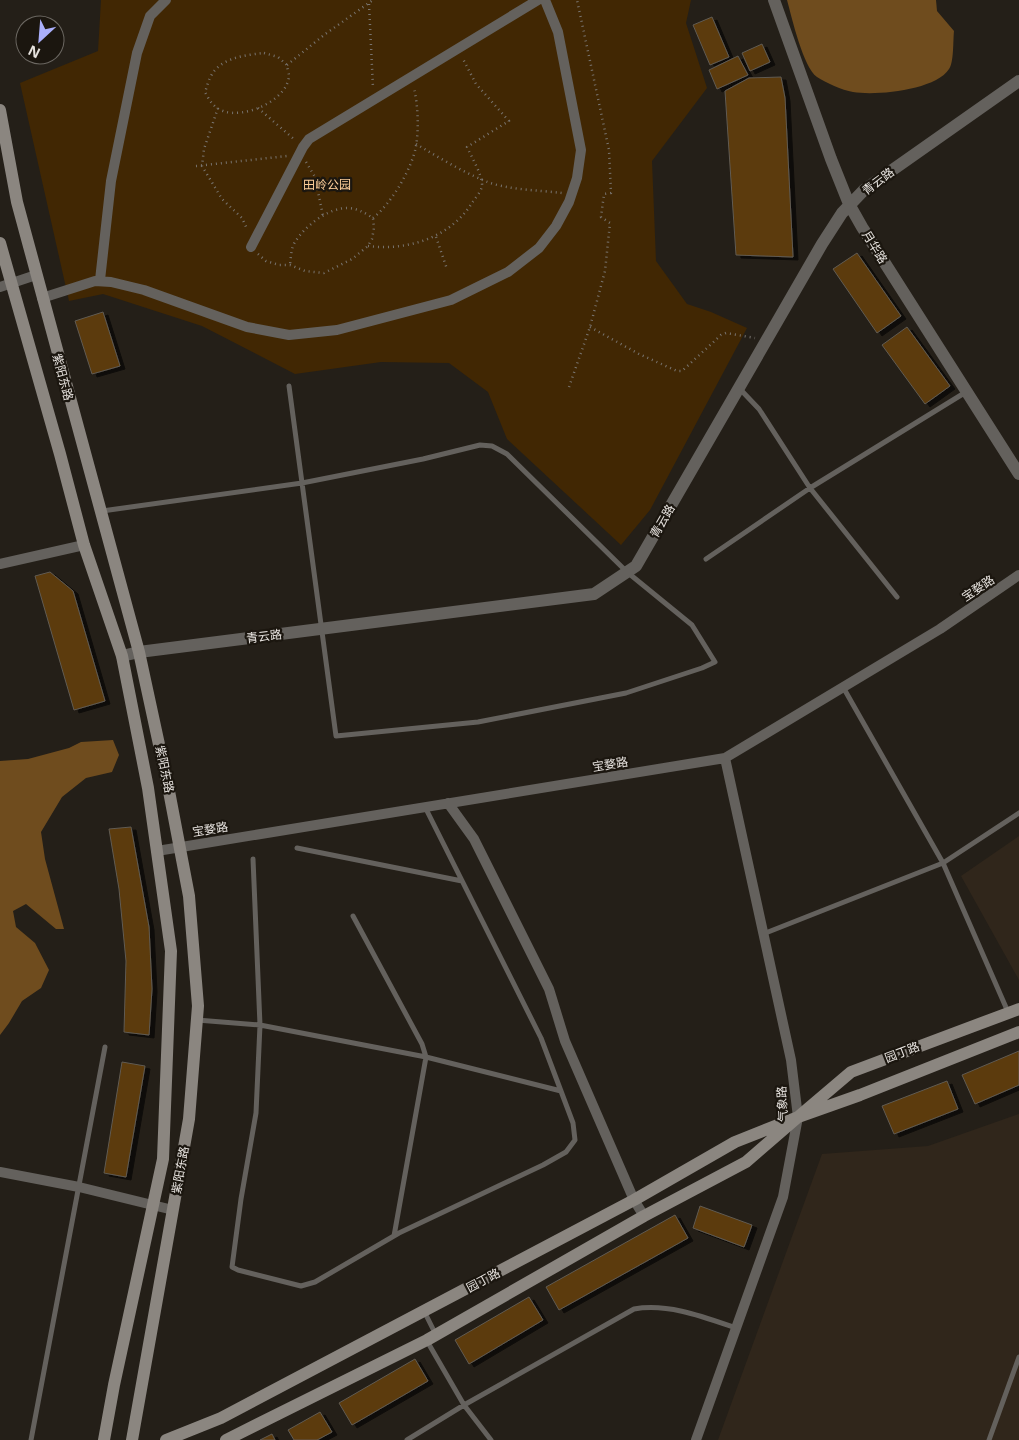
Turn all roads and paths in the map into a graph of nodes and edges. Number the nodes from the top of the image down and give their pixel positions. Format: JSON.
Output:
{"nodes":[{"id":1,"x":166,"y":0,"type":"edge"},
{"id":2,"x":374,"y":0,"type":"edge"},
{"id":3,"x":538,"y":0,"type":"edge"},
{"id":4,"x":545,"y":0,"type":"edge"},
{"id":5,"x":577,"y":0,"type":"edge"},
{"id":6,"x":774,"y":0,"type":"edge"},
{"id":7,"x":369,"y":4,"type":"junction"},
{"id":8,"x":458,"y":49,"type":"junction"},
{"id":9,"x":287,"y":64,"type":"junction"},
{"id":10,"x":412,"y":77,"type":"junction"},
{"id":11,"x":1019,"y":81,"type":"edge"},
{"id":12,"x":373,"y":101,"type":"junction"},
{"id":13,"x":218,"y":108,"type":"junction"},
{"id":14,"x":258,"y":108,"type":"junction"},
{"id":15,"x":0,"y":110,"type":"edge"},
{"id":16,"x":416,"y":144,"type":"junction"},
{"id":17,"x":300,"y":151,"type":"junction"},
{"id":18,"x":196,"y":166,"type":"dead end"},
{"id":19,"x":202,"y":166,"type":"junction"},
{"id":20,"x":482,"y":180,"type":"junction"},
{"id":21,"x":572,"y":194,"type":"junction"},
{"id":22,"x":850,"y":204,"type":"junction"},
{"id":23,"x":323,"y":217,"type":"junction"},
{"id":24,"x":373,"y":218,"type":"junction"},
{"id":25,"x":436,"y":236,"type":"junction"},
{"id":26,"x":0,"y":243,"type":"edge"},
{"id":27,"x":368,"y":246,"type":"junction"},
{"id":28,"x":251,"y":247,"type":"junction"},
{"id":29,"x":290,"y":265,"type":"junction"},
{"id":30,"x":448,"y":269,"type":"dead end"},
{"id":31,"x":36,"y":275,"type":"junction"},
{"id":32,"x":100,"y":280,"type":"junction"},
{"id":33,"x":6,"y":285,"type":"edge"},
{"id":34,"x":42,"y":298,"type":"junction"},
{"id":35,"x":590,"y":327,"type":"junction"},
{"id":36,"x":767,"y":339,"type":"junction"},
{"id":37,"x":289,"y":386,"type":"dead end"},
{"id":38,"x":569,"y":387,"type":"dead end"},
{"id":39,"x":739,"y":388,"type":"junction"},
{"id":40,"x":967,"y":392,"type":"junction"},
{"id":41,"x":1019,"y":474,"type":"edge"},
{"id":42,"x":302,"y":483,"type":"junction"},
{"id":43,"x":810,"y":488,"type":"junction"},
{"id":44,"x":100,"y":512,"type":"junction"},
{"id":45,"x":84,"y":545,"type":"junction"},
{"id":46,"x":706,"y":559,"type":"dead end"},
{"id":47,"x":0,"y":564,"type":"edge"},
{"id":48,"x":627,"y":572,"type":"junction"},
{"id":49,"x":1019,"y":575,"type":"edge"},
{"id":50,"x":897,"y":597,"type":"dead end"},
{"id":51,"x":321,"y":629,"type":"junction"},
{"id":52,"x":139,"y":652,"type":"junction"},
{"id":53,"x":122,"y":656,"type":"junction"},
{"id":54,"x":843,"y":687,"type":"junction"},
{"id":55,"x":725,"y":758,"type":"junction"},
{"id":56,"x":448,"y":803,"type":"junction"},
{"id":57,"x":424,"y":807,"type":"junction"},
{"id":58,"x":1019,"y":813,"type":"edge"},
{"id":59,"x":180,"y":847,"type":"junction"},
{"id":60,"x":297,"y":848,"type":"dead end"},
{"id":61,"x":157,"y":850,"type":"junction"},
{"id":62,"x":253,"y":859,"type":"dead end"},
{"id":63,"x":943,"y":864,"type":"junction"},
{"id":64,"x":462,"y":881,"type":"junction"},
{"id":65,"x":353,"y":916,"type":"dead end"},
{"id":66,"x":763,"y":934,"type":"junction"},
{"id":67,"x":1014,"y":1011,"type":"edge"},
{"id":68,"x":197,"y":1020,"type":"junction"},
{"id":69,"x":260,"y":1025,"type":"junction"},
{"id":70,"x":1019,"y":1032,"type":"edge"},
{"id":71,"x":105,"y":1047,"type":"dead end"},
{"id":72,"x":426,"y":1057,"type":"junction"},
{"id":73,"x":560,"y":1091,"type":"junction"},
{"id":74,"x":798,"y":1117,"type":"junction"},
{"id":75,"x":0,"y":1172,"type":"edge"},
{"id":76,"x":80,"y":1187,"type":"junction"},
{"id":77,"x":634,"y":1200,"type":"junction"},
{"id":78,"x":153,"y":1204,"type":"junction"},
{"id":79,"x":173,"y":1210,"type":"junction"},
{"id":80,"x":644,"y":1216,"type":"junction"},
{"id":81,"x":394,"y":1236,"type":"junction"},
{"id":82,"x":424,"y":1311,"type":"junction"},
{"id":83,"x":736,"y":1328,"type":"junction"},
{"id":84,"x":432,"y":1338,"type":"junction"},
{"id":85,"x":1019,"y":1357,"type":"edge"},
{"id":86,"x":464,"y":1405,"type":"junction"},
{"id":87,"x":31,"y":1440,"type":"edge"},
{"id":88,"x":104,"y":1440,"type":"edge"},
{"id":89,"x":132,"y":1440,"type":"edge"},
{"id":90,"x":166,"y":1440,"type":"edge"},
{"id":91,"x":226,"y":1440,"type":"edge"},
{"id":92,"x":407,"y":1440,"type":"edge"},
{"id":93,"x":491,"y":1440,"type":"edge"},
{"id":94,"x":696,"y":1440,"type":"edge"},
{"id":95,"x":989,"y":1440,"type":"edge"}],
"edges":[{"from":1,"to":32,"type":"street"},
{"from":2,"to":7,"type":"path"},
{"from":3,"to":8,"type":"street"},
{"from":4,"to":21,"type":"street"},
{"from":5,"to":35,"type":"path"},
{"from":6,"to":22,"type":"street","name":"月华路"},
{"from":7,"to":9,"type":"path"},
{"from":7,"to":12,"type":"path"},
{"from":8,"to":10,"type":"street"},
{"from":8,"to":20,"type":"path"},
{"from":9,"to":13,"type":"path"},
{"from":9,"to":14,"type":"path"},
{"from":10,"to":12,"type":"street"},
{"from":10,"to":16,"type":"path"},
{"from":11,"to":22,"type":"street","name":"青云路"},
{"from":12,"to":17,"type":"street"},
{"from":13,"to":14,"type":"path"},
{"from":13,"to":19,"type":"path"},
{"from":14,"to":17,"type":"path"},
{"from":15,"to":31,"type":"main road","name":"紫阳东路"},
{"from":16,"to":20,"type":"path"},
{"from":16,"to":24,"type":"path"},
{"from":17,"to":19,"type":"path"},
{"from":17,"to":23,"type":"path"},
{"from":17,"to":28,"type":"street"},
{"from":18,"to":19,"type":"path"},
{"from":19,"to":28,"type":"path"},
{"from":20,"to":21,"type":"path"},
{"from":20,"to":25,"type":"path"},
{"from":21,"to":32,"type":"street"},
{"from":22,"to":36,"type":"street","name":"青云路"},
{"from":22,"to":40,"type":"street","name":"月华路"},
{"from":23,"to":24,"type":"path"},
{"from":23,"to":29,"type":"path"},
{"from":24,"to":27,"type":"path"},
{"from":25,"to":27,"type":"path"},
{"from":25,"to":30,"type":"path"},
{"from":26,"to":33,"type":"main road","name":"紫阳东路"},
{"from":27,"to":29,"type":"path"},
{"from":28,"to":29,"type":"path"},
{"from":31,"to":33,"type":"street"},
{"from":31,"to":34,"type":"main road","name":"紫阳东路"},
{"from":32,"to":34,"type":"street"},
{"from":33,"to":45,"type":"main road","name":"紫阳东路"},
{"from":34,"to":44,"type":"main road","name":"紫阳东路"},
{"from":35,"to":36,"type":"path"},
{"from":35,"to":38,"type":"path"},
{"from":36,"to":39,"type":"street","name":"青云路"},
{"from":37,"to":42,"type":"lane"},
{"from":39,"to":43,"type":"lane"},
{"from":39,"to":48,"type":"street","name":"青云路"},
{"from":40,"to":41,"type":"street","name":"月华路"},
{"from":40,"to":43,"type":"lane"},
{"from":42,"to":44,"type":"lane"},
{"from":42,"to":48,"type":"lane"},
{"from":42,"to":51,"type":"lane"},
{"from":43,"to":46,"type":"lane"},
{"from":43,"to":50,"type":"lane"},
{"from":44,"to":52,"type":"main road","name":"紫阳东路"},
{"from":45,"to":47,"type":"street"},
{"from":45,"to":53,"type":"main road","name":"紫阳东路"},
{"from":48,"to":51,"type":"street","name":"青云路"},
{"from":48,"to":51,"type":"lane"},
{"from":49,"to":54,"type":"street","name":"宝婺路"},
{"from":51,"to":52,"type":"street","name":"青云路"},
{"from":52,"to":53,"type":"street","name":"青云路"},
{"from":52,"to":59,"type":"main road","name":"紫阳东路"},
{"from":53,"to":61,"type":"main road","name":"紫阳东路"},
{"from":54,"to":55,"type":"street","name":"宝婺路"},
{"from":54,"to":63,"type":"lane"},
{"from":55,"to":56,"type":"street","name":"宝婺路"},
{"from":55,"to":66,"type":"street","name":"气象路"},
{"from":56,"to":57,"type":"street","name":"宝婺路"},
{"from":56,"to":77,"type":"street"},
{"from":57,"to":59,"type":"street","name":"宝婺路"},
{"from":57,"to":64,"type":"lane"},
{"from":58,"to":63,"type":"lane"},
{"from":59,"to":61,"type":"street","name":"宝婺路"},
{"from":59,"to":68,"type":"main road","name":"紫阳东路"},
{"from":60,"to":64,"type":"lane"},
{"from":61,"to":78,"type":"main road","name":"紫阳东路"},
{"from":62,"to":69,"type":"lane"},
{"from":63,"to":66,"type":"lane"},
{"from":63,"to":67,"type":"lane"},
{"from":64,"to":73,"type":"lane"},
{"from":65,"to":72,"type":"lane"},
{"from":66,"to":74,"type":"street","name":"气象路"},
{"from":67,"to":74,"type":"main road","name":"园丁路"},
{"from":68,"to":69,"type":"lane"},
{"from":68,"to":79,"type":"main road","name":"紫阳东路"},
{"from":69,"to":72,"type":"lane"},
{"from":69,"to":81,"type":"lane"},
{"from":70,"to":74,"type":"main road","name":"园丁路"},
{"from":71,"to":76,"type":"lane"},
{"from":72,"to":73,"type":"lane"},
{"from":72,"to":81,"type":"lane"},
{"from":73,"to":81,"type":"lane"},
{"from":74,"to":77,"type":"main road","name":"园丁路"},
{"from":74,"to":80,"type":"main road","name":"园丁路"},
{"from":74,"to":83,"type":"street","name":"气象路"},
{"from":75,"to":76,"type":"street"},
{"from":76,"to":78,"type":"street"},
{"from":76,"to":87,"type":"lane"},
{"from":77,"to":80,"type":"street"},
{"from":77,"to":82,"type":"main road","name":"园丁路"},
{"from":78,"to":79,"type":"street"},
{"from":78,"to":88,"type":"main road","name":"紫阳东路"},
{"from":79,"to":89,"type":"main road","name":"紫阳东路"},
{"from":80,"to":84,"type":"main road","name":"园丁路"},
{"from":82,"to":84,"type":"lane"},
{"from":82,"to":90,"type":"main road","name":"园丁路"},
{"from":83,"to":86,"type":"lane"},
{"from":83,"to":94,"type":"street","name":"气象路"},
{"from":84,"to":86,"type":"lane"},
{"from":84,"to":91,"type":"main road","name":"园丁路"},
{"from":85,"to":95,"type":"lane"},
{"from":86,"to":92,"type":"lane"},
{"from":86,"to":93,"type":"lane"}]}
